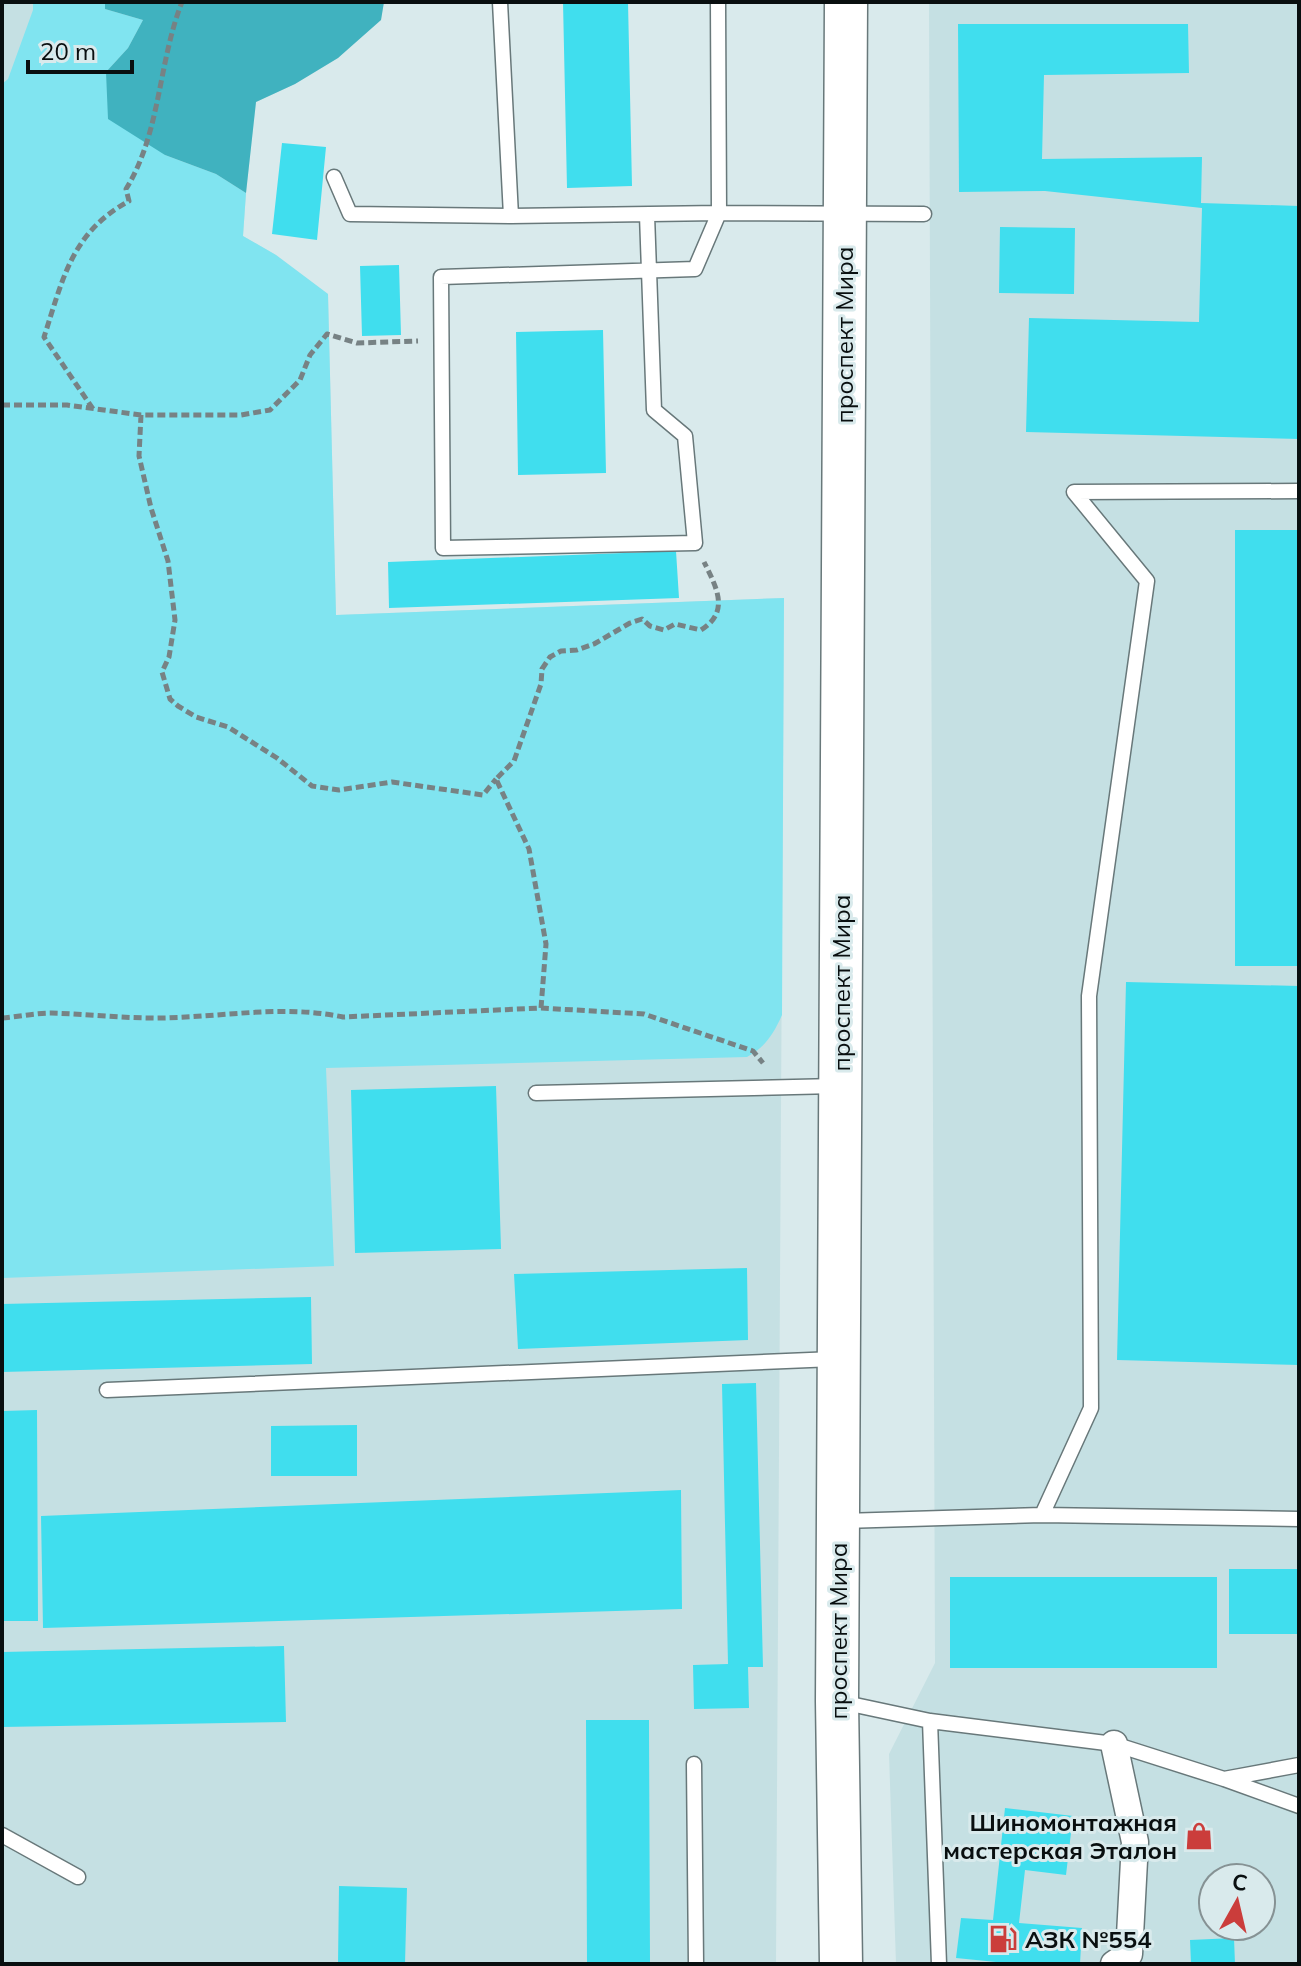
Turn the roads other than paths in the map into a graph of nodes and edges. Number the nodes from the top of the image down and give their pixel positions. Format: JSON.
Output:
{"nodes":[{"id":1,"x":500,"y":2,"type":"edge"},
{"id":2,"x":718,"y":2,"type":"edge"},
{"id":3,"x":846,"y":2,"type":"edge"},
{"id":4,"x":334,"y":177,"type":"dead end"},
{"id":5,"x":719,"y":213,"type":"junction"},
{"id":6,"x":844,"y":213,"type":"junction"},
{"id":7,"x":924,"y":214,"type":"dead end"},
{"id":8,"x":647,"y":215,"type":"junction"},
{"id":9,"x":511,"y":216,"type":"junction"},
{"id":10,"x":649,"y":272,"type":"junction"},
{"id":11,"x":1299,"y":491,"type":"edge"},
{"id":12,"x":840,"y":1085,"type":"junction"},
{"id":13,"x":536,"y":1093,"type":"dead end"},
{"id":14,"x":839,"y":1359,"type":"junction"},
{"id":15,"x":107,"y":1390,"type":"dead end"},
{"id":16,"x":1042,"y":1515,"type":"junction"},
{"id":17,"x":1299,"y":1519,"type":"edge"},
{"id":18,"x":838,"y":1521,"type":"junction"},
{"id":19,"x":837,"y":1701,"type":"junction"},
{"id":20,"x":930,"y":1721,"type":"junction"},
{"id":21,"x":1114,"y":1744,"type":"junction"},
{"id":22,"x":694,"y":1764,"type":"dead end"},
{"id":23,"x":1299,"y":1765,"type":"edge"},
{"id":24,"x":1224,"y":1779,"type":"junction"},
{"id":25,"x":1299,"y":1806,"type":"edge"},
{"id":26,"x":2,"y":1835,"type":"edge"},
{"id":27,"x":78,"y":1877,"type":"dead end"},
{"id":28,"x":696,"y":1964,"type":"edge"},
{"id":29,"x":841,"y":1964,"type":"edge"},
{"id":30,"x":939,"y":1964,"type":"edge"},
{"id":31,"x":1114,"y":1964,"type":"edge"}],
"edges":[{"from":1,"to":9,"type":"lane"},
{"from":2,"to":5,"type":"lane"},
{"from":3,"to":6,"type":"main road","name":"проспект Мира"},
{"from":4,"to":9,"type":"lane"},
{"from":5,"to":6,"type":"lane"},
{"from":5,"to":8,"type":"lane"},
{"from":5,"to":10,"type":"lane"},
{"from":6,"to":7,"type":"lane"},
{"from":6,"to":12,"type":"main road","name":"проспект Мира"},
{"from":8,"to":9,"type":"lane"},
{"from":8,"to":10,"type":"lane"},
{"from":10,"to":10,"type":"lane"},
{"from":11,"to":16,"type":"lane"},
{"from":12,"to":13,"type":"lane"},
{"from":12,"to":14,"type":"main road","name":"проспект Мира"},
{"from":14,"to":15,"type":"lane"},
{"from":14,"to":18,"type":"main road","name":"проспект Мира"},
{"from":16,"to":17,"type":"lane"},
{"from":16,"to":18,"type":"lane"},
{"from":18,"to":19,"type":"main road","name":"проспект Мира"},
{"from":19,"to":20,"type":"lane"},
{"from":19,"to":29,"type":"main road","name":"проспект Мира"},
{"from":20,"to":21,"type":"lane"},
{"from":20,"to":30,"type":"lane"},
{"from":21,"to":24,"type":"lane"},
{"from":21,"to":31,"type":"street"},
{"from":22,"to":28,"type":"lane"},
{"from":23,"to":24,"type":"lane"},
{"from":24,"to":25,"type":"lane"},
{"from":26,"to":27,"type":"lane"}]}
